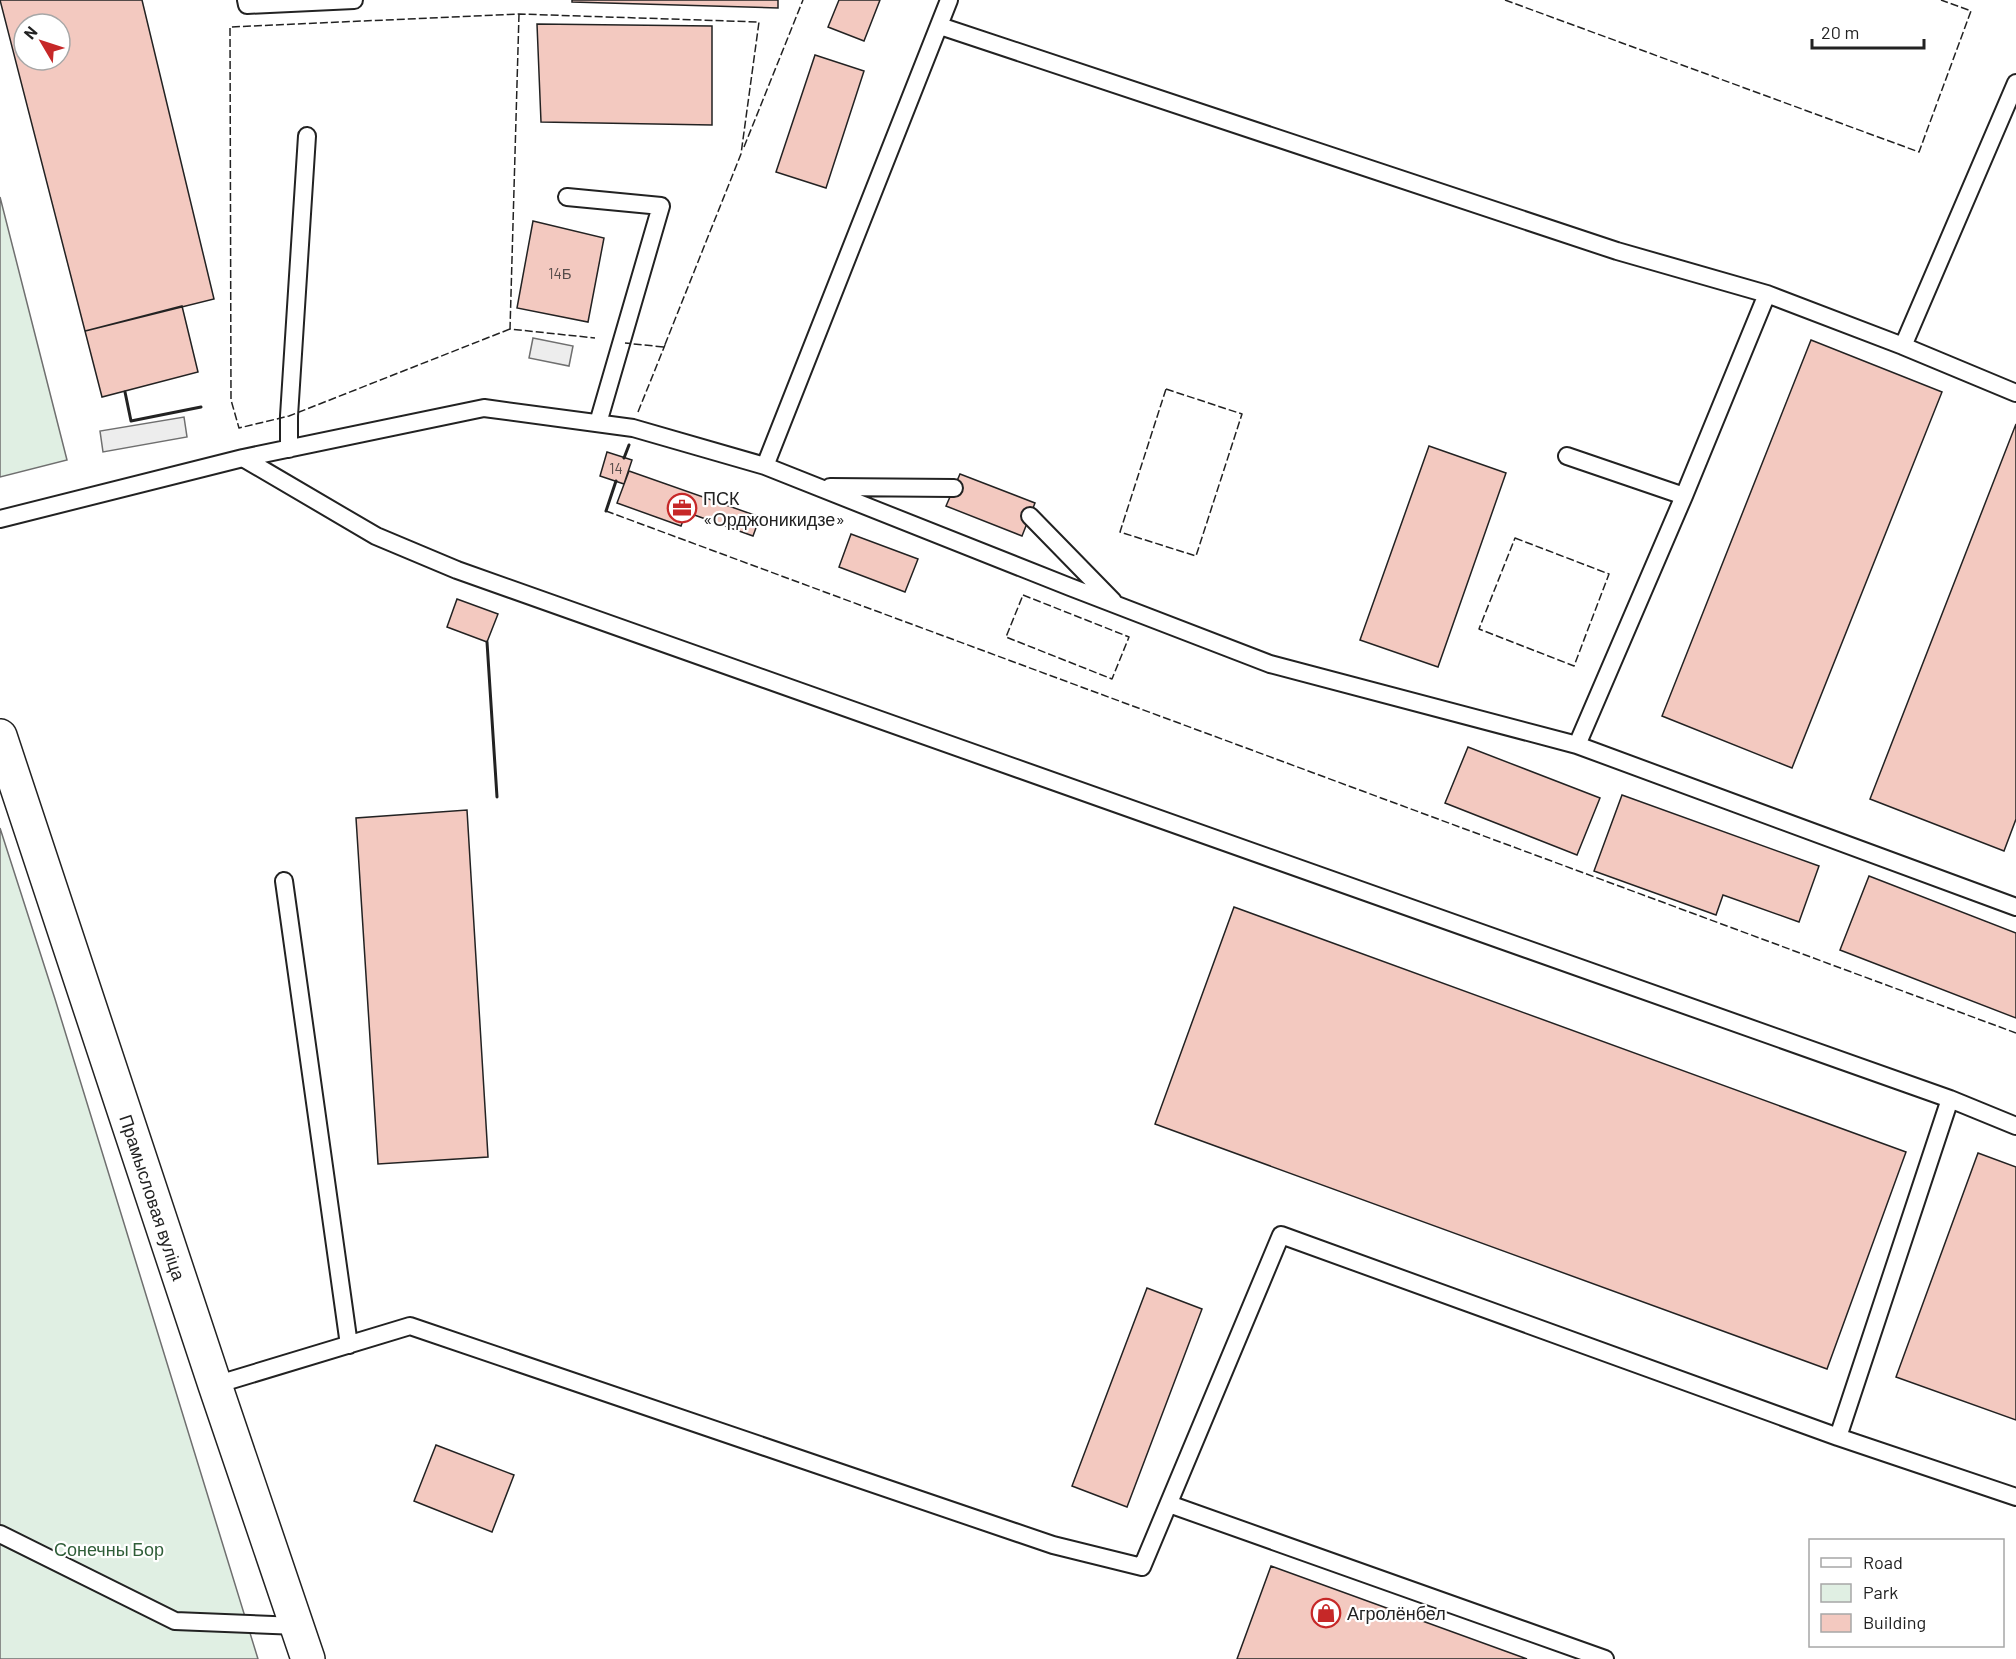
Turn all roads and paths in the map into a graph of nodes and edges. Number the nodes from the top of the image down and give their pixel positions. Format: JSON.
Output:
{"nodes":[{"id":1,"x":246,"y":0,"type":"edge"},
{"id":2,"x":354,"y":0,"type":"edge"},
{"id":3,"x":950,"y":0,"type":"edge"},
{"id":4,"x":940,"y":26,"type":"junction"},
{"id":5,"x":2016,"y":83,"type":"edge"},
{"id":6,"x":307,"y":136,"type":"dead end"},
{"id":7,"x":567,"y":197,"type":"dead end"},
{"id":8,"x":1767,"y":294,"type":"junction"},
{"id":9,"x":1903,"y":346,"type":"junction"},
{"id":10,"x":2016,"y":393,"type":"edge"},
{"id":11,"x":598,"y":423,"type":"junction"},
{"id":12,"x":289,"y":449,"type":"junction"},
{"id":13,"x":1567,"y":456,"type":"dead end"},
{"id":14,"x":243,"y":458,"type":"junction"},
{"id":15,"x":765,"y":466,"type":"junction"},
{"id":16,"x":820,"y":487,"type":"junction"},
{"id":17,"x":954,"y":488,"type":"dead end"},
{"id":18,"x":1684,"y":496,"type":"junction"},
{"id":19,"x":1030,"y":516,"type":"dead end"},
{"id":20,"x":0,"y":519,"type":"edge"},
{"id":21,"x":1118,"y":606,"type":"junction"},
{"id":22,"x":0,"y":736,"type":"edge"},
{"id":23,"x":1577,"y":746,"type":"junction"},
{"id":24,"x":284,"y":881,"type":"dead end"},
{"id":25,"x":2016,"y":907,"type":"edge"},
{"id":26,"x":1950,"y":1099,"type":"junction"},
{"id":27,"x":2016,"y":1126,"type":"edge"},
{"id":28,"x":349,"y":1345,"type":"junction"},
{"id":29,"x":215,"y":1385,"type":"junction"},
{"id":30,"x":1838,"y":1437,"type":"junction"},
{"id":31,"x":2016,"y":1497,"type":"edge"},
{"id":32,"x":1169,"y":1504,"type":"junction"},
{"id":33,"x":0,"y":1534,"type":"edge"},
{"id":34,"x":297,"y":1626,"type":"junction"},
{"id":35,"x":308,"y":1659,"type":"edge"},
{"id":36,"x":1605,"y":1659,"type":"edge"}],
"edges":[{"from":1,"to":2,"type":"lane"},
{"from":3,"to":4,"type":"lane"},
{"from":4,"to":8,"type":"lane"},
{"from":4,"to":15,"type":"lane"},
{"from":5,"to":9,"type":"lane"},
{"from":6,"to":12,"type":"lane"},
{"from":7,"to":11,"type":"lane"},
{"from":8,"to":9,"type":"lane"},
{"from":8,"to":18,"type":"lane"},
{"from":9,"to":10,"type":"lane"},
{"from":11,"to":12,"type":"lane"},
{"from":11,"to":15,"type":"lane"},
{"from":12,"to":14,"type":"lane"},
{"from":13,"to":18,"type":"lane"},
{"from":14,"to":20,"type":"lane"},
{"from":14,"to":26,"type":"lane"},
{"from":15,"to":16,"type":"lane"},
{"from":16,"to":17,"type":"lane"},
{"from":16,"to":21,"type":"lane"},
{"from":18,"to":23,"type":"lane"},
{"from":19,"to":21,"type":"lane"},
{"from":21,"to":23,"type":"lane"},
{"from":22,"to":29,"type":"street","name":"Прамысловая вуліца"},
{"from":23,"to":25,"type":"lane"},
{"from":24,"to":28,"type":"lane"},
{"from":26,"to":27,"type":"lane"},
{"from":26,"to":30,"type":"lane"},
{"from":28,"to":29,"type":"lane"},
{"from":28,"to":32,"type":"lane"},
{"from":29,"to":34,"type":"street","name":"Прамысловая вуліца"},
{"from":30,"to":31,"type":"lane"},
{"from":30,"to":32,"type":"lane"},
{"from":32,"to":36,"type":"lane"},
{"from":33,"to":34,"type":"lane"},
{"from":34,"to":35,"type":"street","name":"Прамысловая вуліца"}]}
